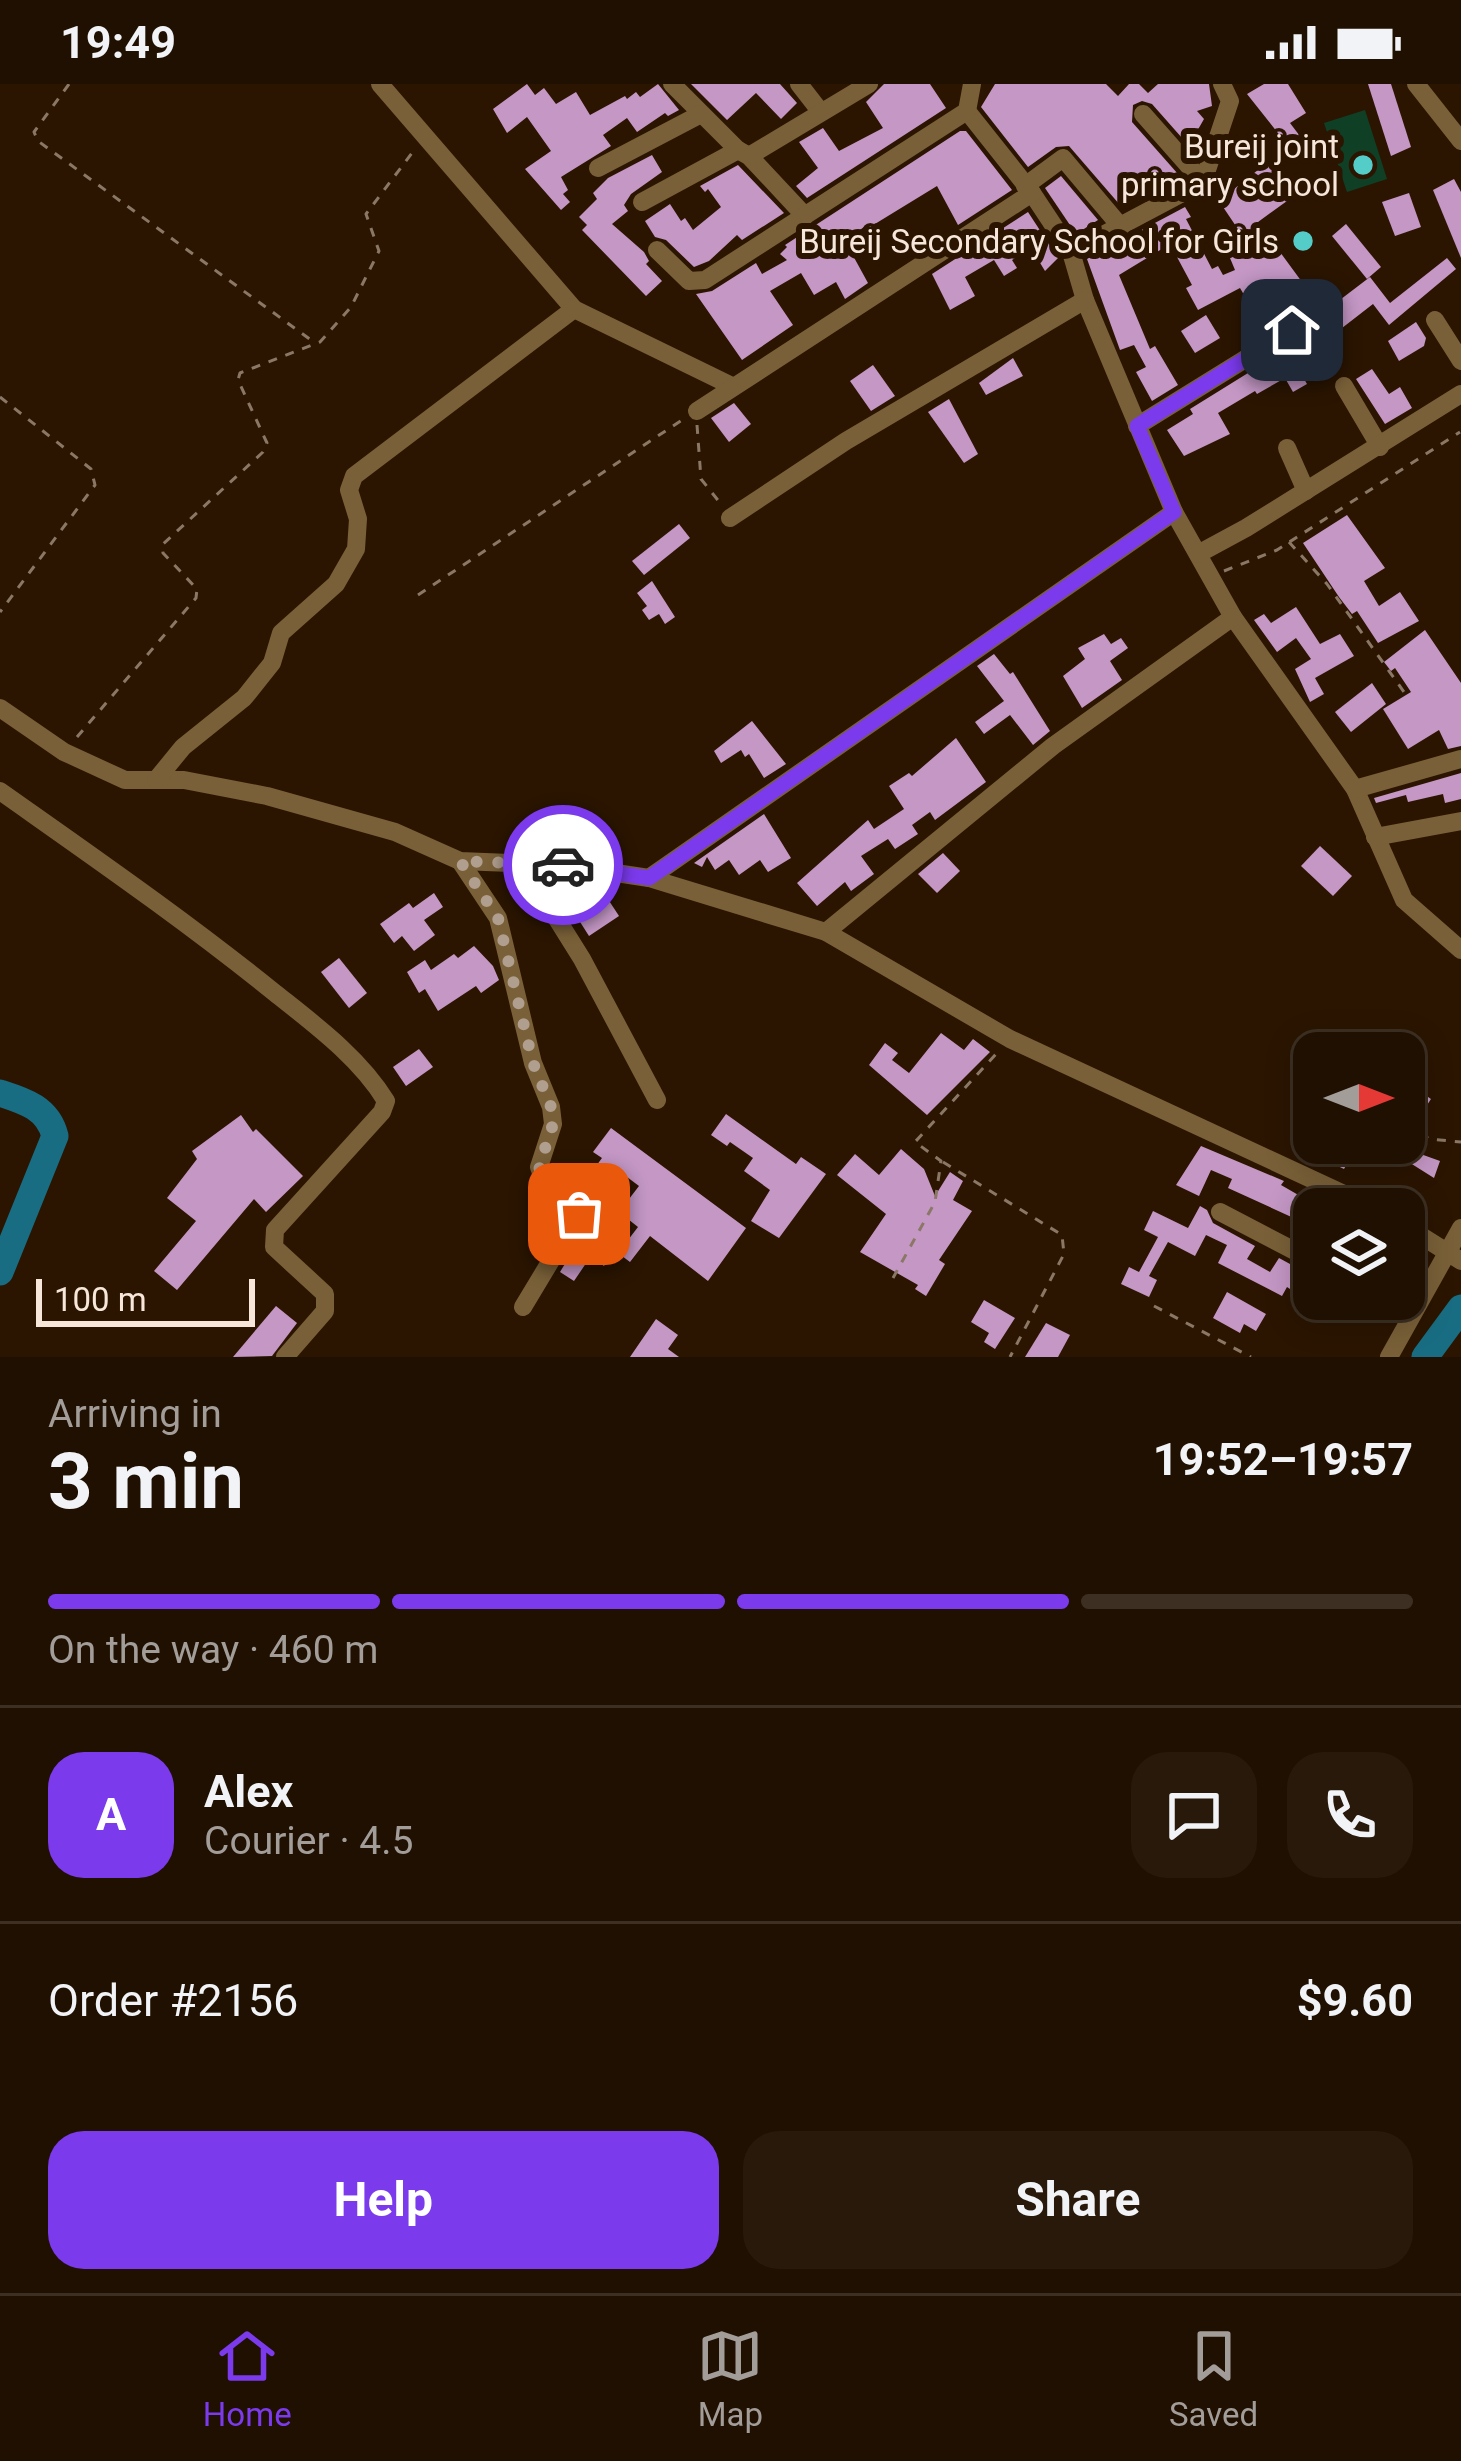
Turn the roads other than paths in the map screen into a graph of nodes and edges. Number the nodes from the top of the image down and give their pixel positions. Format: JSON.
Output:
{"nodes":[{"id":1,"x":380,"y":84,"type":"edge"},
{"id":2,"x":671,"y":84,"type":"edge"},
{"id":3,"x":799,"y":84,"type":"edge"},
{"id":4,"x":869,"y":84,"type":"edge"},
{"id":5,"x":972,"y":84,"type":"edge"},
{"id":6,"x":1222,"y":84,"type":"edge"},
{"id":7,"x":1423,"y":87,"type":"edge"},
{"id":8,"x":820,"y":111,"type":"junction"},
{"id":9,"x":968,"y":111,"type":"junction"},
{"id":10,"x":701,"y":114,"type":"junction"},
{"id":11,"x":1143,"y":114,"type":"dead end"},
{"id":12,"x":1461,"y":140,"type":"edge"},
{"id":13,"x":743,"y":153,"type":"junction"},
{"id":14,"x":598,"y":168,"type":"dead end"},
{"id":15,"x":1204,"y":182,"type":"junction"},
{"id":16,"x":1029,"y":190,"type":"junction"},
{"id":17,"x":642,"y":202,"type":"dead end"},
{"id":18,"x":805,"y":216,"type":"junction"},
{"id":19,"x":1121,"y":226,"type":"junction"},
{"id":20,"x":657,"y":250,"type":"dead end"},
{"id":21,"x":1071,"y":252,"type":"junction"},
{"id":22,"x":1085,"y":300,"type":"junction"},
{"id":23,"x":574,"y":308,"type":"junction"},
{"id":24,"x":1435,"y":320,"type":"dead end"},
{"id":25,"x":1292,"y":330,"type":"dead end"},
{"id":26,"x":1461,"y":361,"type":"edge"},
{"id":27,"x":732,"y":386,"type":"junction"},
{"id":28,"x":1344,"y":386,"type":"dead end"},
{"id":29,"x":1461,"y":394,"type":"edge"},
{"id":30,"x":697,"y":411,"type":"road end"},
{"id":31,"x":1137,"y":426,"type":"junction"},
{"id":32,"x":1380,"y":447,"type":"junction"},
{"id":33,"x":1287,"y":448,"type":"dead end"},
{"id":34,"x":1306,"y":491,"type":"junction"},
{"id":35,"x":1174,"y":512,"type":"junction"},
{"id":36,"x":730,"y":518,"type":"road end"},
{"id":37,"x":1198,"y":554,"type":"junction"},
{"id":38,"x":1233,"y":617,"type":"junction"},
{"id":39,"x":0,"y":708,"type":"edge"},
{"id":40,"x":1461,"y":759,"type":"edge"},
{"id":41,"x":156,"y":780,"type":"junction"},
{"id":42,"x":1355,"y":789,"type":"junction"},
{"id":43,"x":0,"y":791,"type":"edge"},
{"id":44,"x":1461,"y":820,"type":"edge"},
{"id":45,"x":1375,"y":837,"type":"junction"},
{"id":46,"x":460,"y":861,"type":"junction"},
{"id":47,"x":536,"y":864,"type":"junction"},
{"id":48,"x":649,"y":878,"type":"junction"},
{"id":49,"x":826,"y":932,"type":"junction"},
{"id":50,"x":1461,"y":950,"type":"edge"},
{"id":51,"x":657,"y":1100,"type":"dead end"},
{"id":52,"x":1331,"y":1188,"type":"edge"},
{"id":53,"x":1220,"y":1212,"type":"dead end"},
{"id":54,"x":1461,"y":1228,"type":"edge"},
{"id":55,"x":1425,"y":1238,"type":"edge"},
{"id":56,"x":1293,"y":1250,"type":"edge"},
{"id":57,"x":1454,"y":1255,"type":"edge"},
{"id":58,"x":524,"y":1307,"type":"dead end"},
{"id":59,"x":285,"y":1357,"type":"edge"},
{"id":60,"x":1389,"y":1357,"type":"edge"}],
"edges":[{"from":1,"to":23,"type":"street"},
{"from":2,"to":10,"type":"street"},
{"from":3,"to":8,"type":"street"},
{"from":4,"to":8,"type":"street"},
{"from":5,"to":9,"type":"street"},
{"from":6,"to":15,"type":"street"},
{"from":7,"to":12,"type":"street"},
{"from":8,"to":13,"type":"street"},
{"from":9,"to":16,"type":"street"},
{"from":9,"to":18,"type":"street"},
{"from":10,"to":13,"type":"street"},
{"from":10,"to":14,"type":"street"},
{"from":11,"to":15,"type":"street"},
{"from":13,"to":17,"type":"street"},
{"from":13,"to":18,"type":"street"},
{"from":15,"to":19,"type":"street"},
{"from":16,"to":19,"type":"street"},
{"from":16,"to":21,"type":"street"},
{"from":16,"to":27,"type":"street"},
{"from":18,"to":20,"type":"street"},
{"from":19,"to":21,"type":"street"},
{"from":21,"to":22,"type":"street"},
{"from":22,"to":31,"type":"street"},
{"from":22,"to":36,"type":"street"},
{"from":23,"to":27,"type":"street"},
{"from":23,"to":41,"type":"street"},
{"from":24,"to":26,"type":"street"},
{"from":25,"to":31,"type":"street"},
{"from":27,"to":30,"type":"street"},
{"from":28,"to":32,"type":"street"},
{"from":29,"to":32,"type":"street"},
{"from":31,"to":35,"type":"street"},
{"from":32,"to":34,"type":"street"},
{"from":33,"to":34,"type":"street"},
{"from":34,"to":37,"type":"street"},
{"from":35,"to":37,"type":"street"},
{"from":35,"to":48,"type":"street"},
{"from":37,"to":38,"type":"street"},
{"from":38,"to":42,"type":"street"},
{"from":38,"to":49,"type":"street"},
{"from":39,"to":41,"type":"street"},
{"from":40,"to":42,"type":"street"},
{"from":41,"to":46,"type":"street"},
{"from":42,"to":45,"type":"street"},
{"from":43,"to":59,"type":"street"},
{"from":44,"to":45,"type":"street"},
{"from":45,"to":50,"type":"street"},
{"from":46,"to":47,"type":"street"},
{"from":46,"to":58,"type":"street"},
{"from":47,"to":48,"type":"street"},
{"from":47,"to":51,"type":"street"},
{"from":48,"to":49,"type":"street"},
{"from":49,"to":52,"type":"street"},
{"from":53,"to":56,"type":"street"},
{"from":54,"to":57,"type":"street"},
{"from":55,"to":57,"type":"street"},
{"from":57,"to":60,"type":"street"}]}
